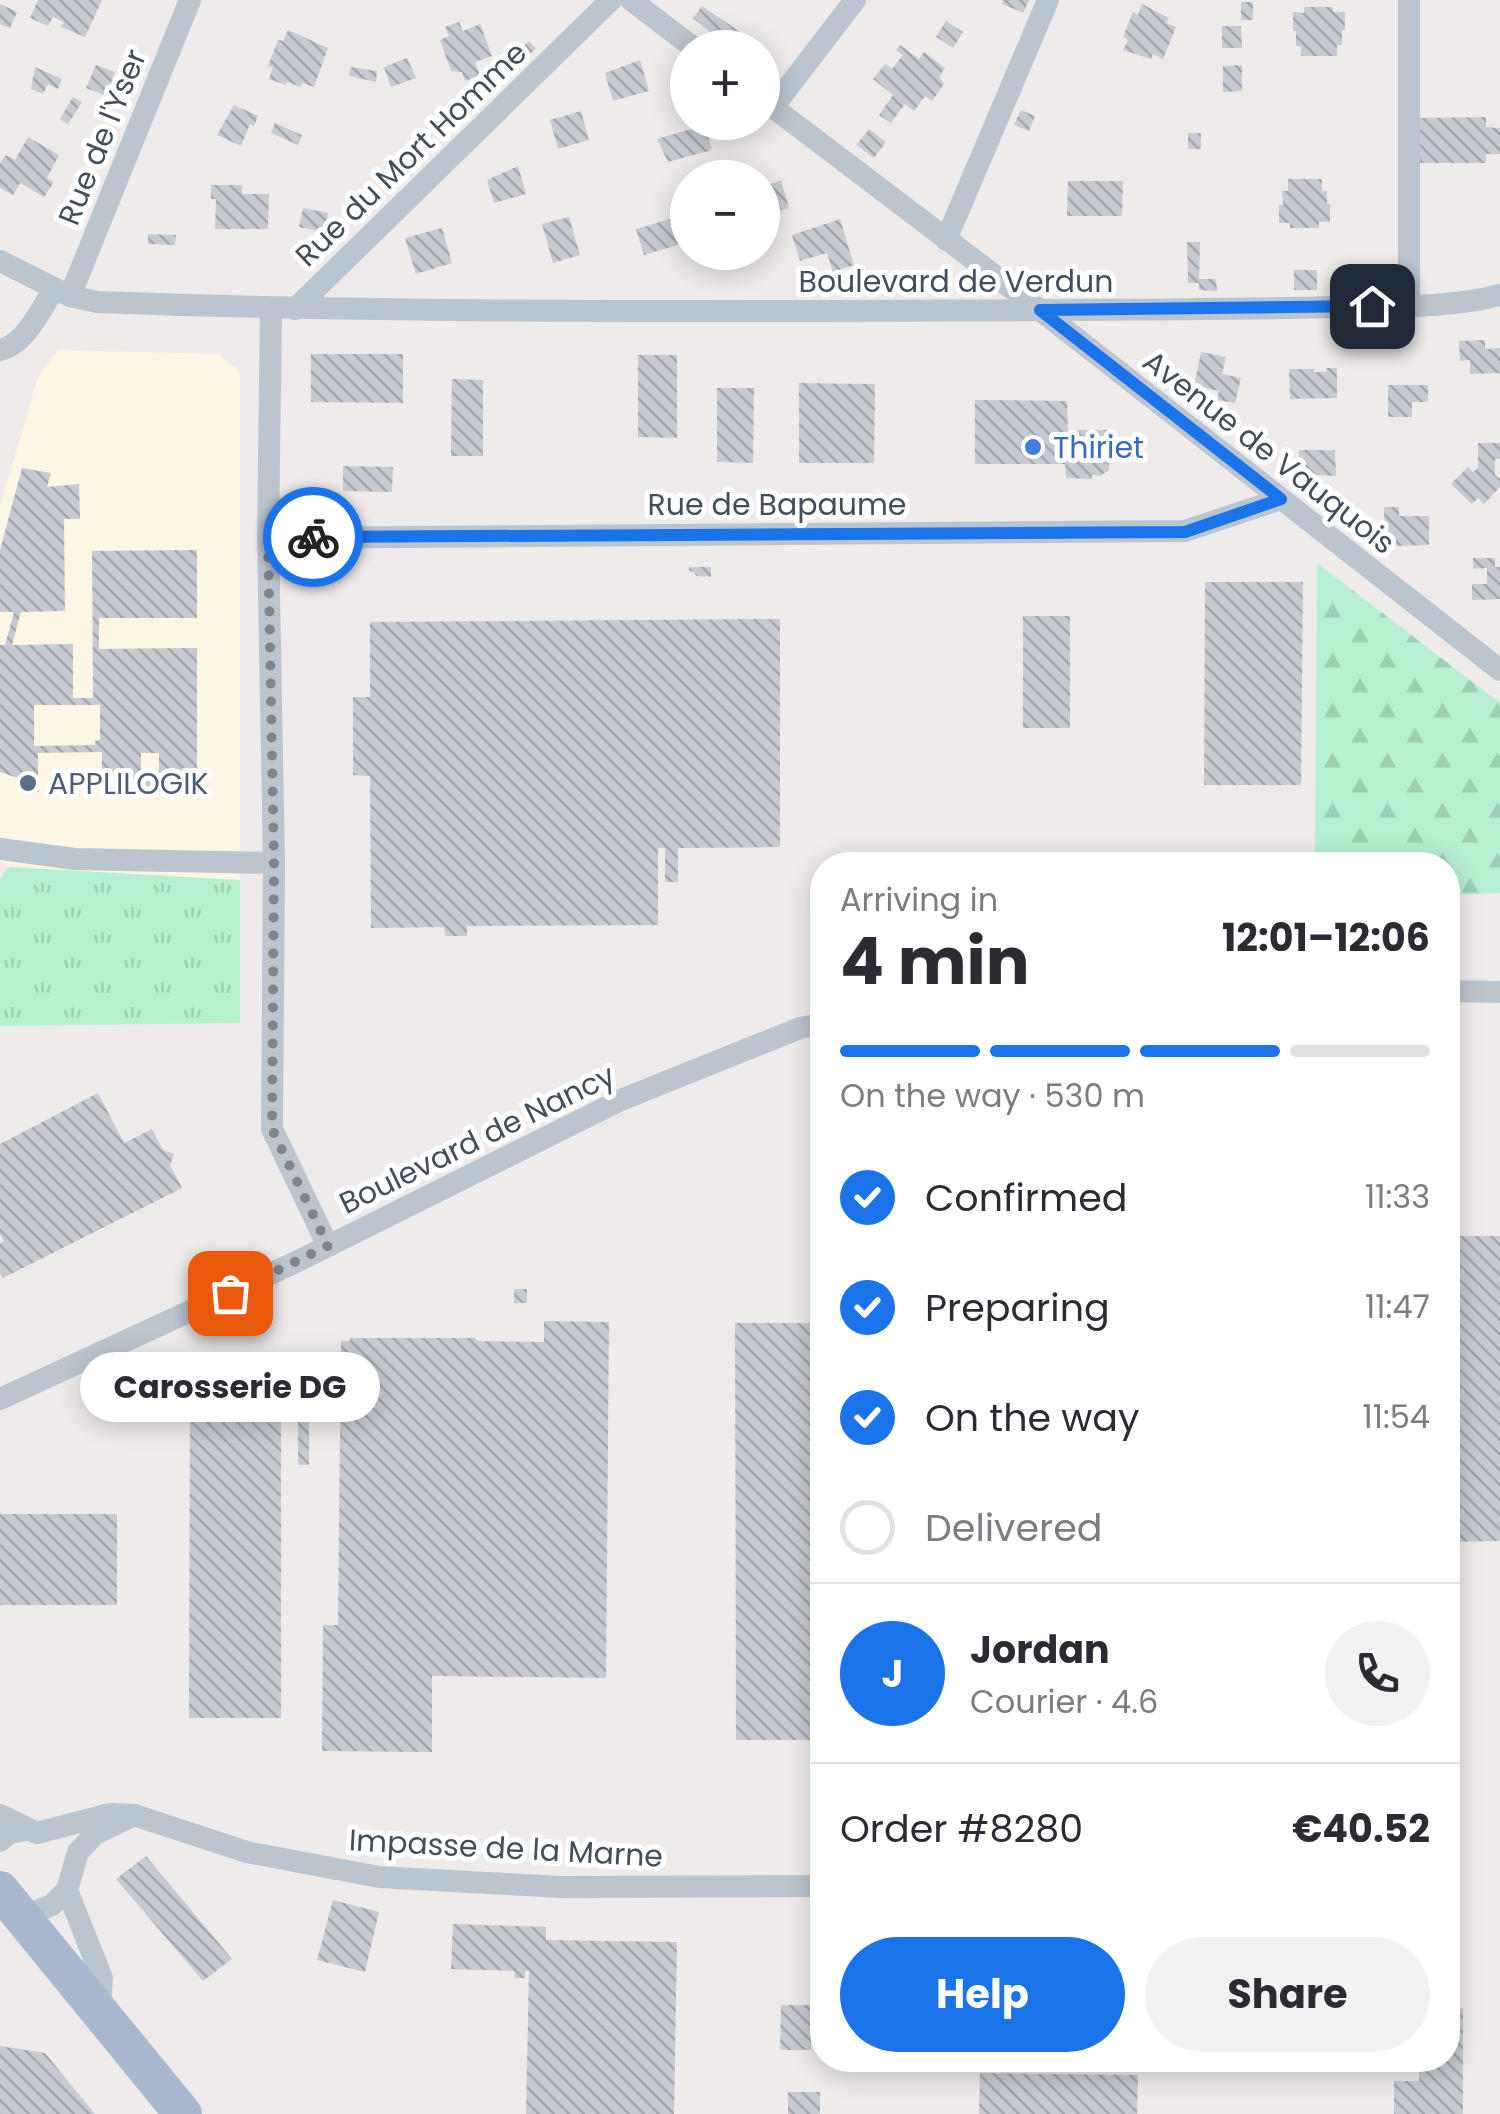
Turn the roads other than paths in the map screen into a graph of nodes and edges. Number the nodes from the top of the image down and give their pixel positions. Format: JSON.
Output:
{"nodes":[{"id":1,"x":190,"y":0,"type":"edge"},
{"id":2,"x":602,"y":0,"type":"edge"},
{"id":3,"x":610,"y":0,"type":"edge"},
{"id":4,"x":631,"y":0,"type":"edge"},
{"id":5,"x":855,"y":0,"type":"edge"},
{"id":6,"x":1048,"y":0,"type":"edge"},
{"id":7,"x":1409,"y":0,"type":"edge"},
{"id":8,"x":670,"y":30,"type":"edge"},
{"id":9,"x":780,"y":89,"type":"edge"},
{"id":10,"x":780,"y":112,"type":"edge"},
{"id":11,"x":946,"y":240,"type":"junction"},
{"id":12,"x":0,"y":261,"type":"edge"},
{"id":13,"x":62,"y":292,"type":"junction"},
{"id":14,"x":1500,"y":295,"type":"edge"},
{"id":15,"x":1410,"y":306,"type":"junction"},
{"id":16,"x":283,"y":309,"type":"junction"},
{"id":17,"x":1040,"y":310,"type":"junction"},
{"id":18,"x":0,"y":350,"type":"edge"},
{"id":19,"x":1281,"y":499,"type":"junction"},
{"id":20,"x":268,"y":538,"type":"junction"},
{"id":21,"x":1500,"y":670,"type":"edge"},
{"id":22,"x":0,"y":849,"type":"edge"},
{"id":23,"x":274,"y":862,"type":"junction"},
{"id":24,"x":1460,"y":992,"type":"edge"},
{"id":25,"x":1500,"y":992,"type":"edge"},
{"id":26,"x":810,"y":1026,"type":"edge"},
{"id":27,"x":328,"y":1246,"type":"junction"},
{"id":28,"x":0,"y":1399,"type":"edge"},
{"id":29,"x":0,"y":1815,"type":"edge"},
{"id":30,"x":134,"y":1815,"type":"junction"},
{"id":31,"x":27,"y":1830,"type":"junction"},
{"id":32,"x":0,"y":1840,"type":"edge"},
{"id":33,"x":810,"y":1886,"type":"edge"},
{"id":34,"x":67,"y":1890,"type":"junction"},
{"id":35,"x":11,"y":1904,"type":"edge"},
{"id":36,"x":92,"y":2002,"type":"junction"},
{"id":37,"x":184,"y":2114,"type":"edge"}],
"edges":[{"from":1,"to":13,"type":"street","name":"Rue de l'Yser"},
{"from":2,"to":3,"type":"street"},
{"from":3,"to":16,"type":"street","name":"Rue du Mort Homme"},
{"from":4,"to":8,"type":"street"},
{"from":5,"to":9,"type":"street"},
{"from":6,"to":11,"type":"street"},
{"from":7,"to":15,"type":"street"},
{"from":10,"to":11,"type":"street","name":"Avenue de Vauquois"},
{"from":11,"to":17,"type":"street","name":"Avenue de Vauquois"},
{"from":12,"to":13,"type":"street","name":"Boulevard de Verdun"},
{"from":13,"to":16,"type":"street","name":"Boulevard de Verdun"},
{"from":13,"to":18,"type":"street","name":"Rue de l'Yser"},
{"from":14,"to":15,"type":"street","name":"Boulevard de Verdun"},
{"from":15,"to":17,"type":"street","name":"Boulevard de Verdun"},
{"from":16,"to":17,"type":"street","name":"Boulevard de Verdun"},
{"from":16,"to":20,"type":"street"},
{"from":17,"to":19,"type":"street","name":"Avenue de Vauquois"},
{"from":19,"to":20,"type":"street","name":"Rue de Bapaume"},
{"from":19,"to":21,"type":"street","name":"Avenue de Vauquois"},
{"from":20,"to":23,"type":"street"},
{"from":22,"to":23,"type":"street"},
{"from":23,"to":27,"type":"street"},
{"from":24,"to":25,"type":"street"},
{"from":26,"to":27,"type":"street","name":"Boulevard de Nancy"},
{"from":27,"to":28,"type":"street","name":"Boulevard de Nancy"},
{"from":29,"to":31,"type":"street"},
{"from":30,"to":31,"type":"street","name":"Impasse de la Marne"},
{"from":30,"to":33,"type":"street","name":"Impasse de la Marne"},
{"from":30,"to":34,"type":"street"},
{"from":31,"to":32,"type":"street","name":"Impasse de la Marne"},
{"from":34,"to":35,"type":"street"},
{"from":34,"to":36,"type":"street"},
{"from":35,"to":36,"type":"main road"},
{"from":36,"to":37,"type":"main road"}]}
